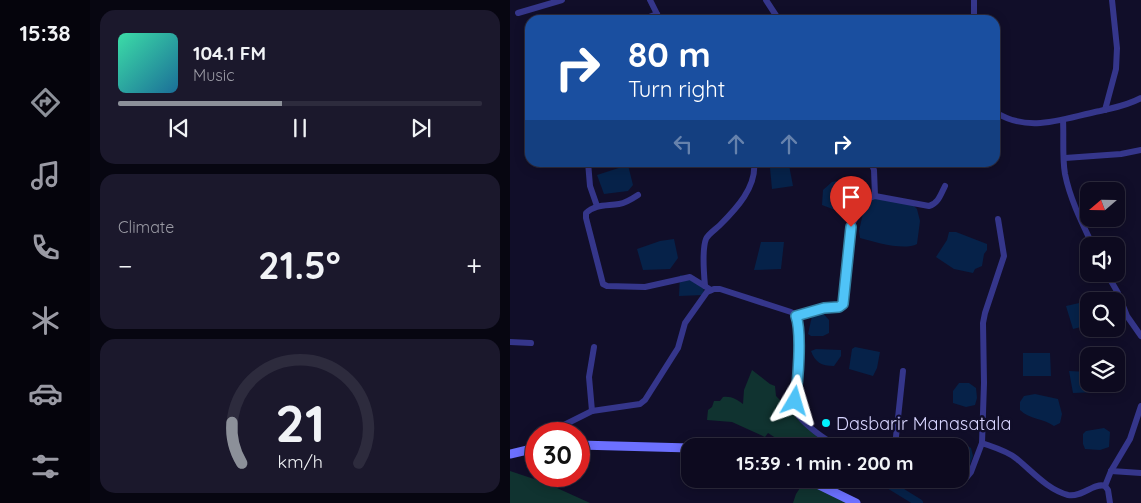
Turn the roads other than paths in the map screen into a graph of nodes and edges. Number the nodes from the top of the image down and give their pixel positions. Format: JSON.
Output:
{"nodes":[{"id":1,"x":562,"y":0,"type":"edge"},
{"id":2,"x":650,"y":0,"type":"edge"},
{"id":3,"x":766,"y":0,"type":"edge"},
{"id":4,"x":974,"y":0,"type":"edge"},
{"id":5,"x":1112,"y":0,"type":"edge"},
{"id":6,"x":518,"y":13,"type":"dead end"},
{"id":7,"x":658,"y":15,"type":"edge"},
{"id":8,"x":775,"y":15,"type":"edge"},
{"id":9,"x":974,"y":15,"type":"edge"},
{"id":10,"x":1141,"y":98,"type":"edge"},
{"id":11,"x":1105,"y":110,"type":"junction"},
{"id":12,"x":1000,"y":115,"type":"edge"},
{"id":13,"x":1063,"y":120,"type":"junction"},
{"id":14,"x":1141,"y":150,"type":"edge"},
{"id":15,"x":1064,"y":158,"type":"junction"},
{"id":16,"x":588,"y":167,"type":"edge"},
{"id":17,"x":754,"y":167,"type":"edge"},
{"id":18,"x":873,"y":167,"type":"edge"},
{"id":19,"x":945,"y":186,"type":"dead end"},
{"id":20,"x":638,"y":195,"type":"dead end"},
{"id":21,"x":875,"y":196,"type":"junction"},
{"id":22,"x":597,"y":206,"type":"junction"},
{"id":23,"x":998,"y":219,"type":"dead end"},
{"id":24,"x":1089,"y":237,"type":"edge"},
{"id":25,"x":1112,"y":282,"type":"edge"},
{"id":26,"x":708,"y":288,"type":"junction"},
{"id":27,"x":796,"y":316,"type":"junction"},
{"id":28,"x":1141,"y":336,"type":"edge"},
{"id":29,"x":510,"y":342,"type":"edge"},
{"id":30,"x":531,"y":343,"type":"dead end"},
{"id":31,"x":594,"y":347,"type":"dead end"},
{"id":32,"x":903,"y":371,"type":"dead end"},
{"id":33,"x":1141,"y":406,"type":"edge"},
{"id":34,"x":592,"y":411,"type":"junction"},
{"id":35,"x":570,"y":422,"type":"edge"},
{"id":36,"x":822,"y":438,"type":"edge"},
{"id":37,"x":896,"y":438,"type":"edge"},
{"id":38,"x":982,"y":442,"type":"junction"},
{"id":39,"x":590,"y":445,"type":"edge"},
{"id":40,"x":681,"y":448,"type":"edge"},
{"id":41,"x":525,"y":451,"type":"edge"},
{"id":42,"x":510,"y":454,"type":"edge"},
{"id":43,"x":1112,"y":471,"type":"junction"},
{"id":44,"x":1141,"y":473,"type":"edge"},
{"id":45,"x":969,"y":474,"type":"edge"},
{"id":46,"x":1105,"y":486,"type":"junction"},
{"id":47,"x":829,"y":488,"type":"edge"},
{"id":48,"x":856,"y":503,"type":"edge"},
{"id":49,"x":1110,"y":503,"type":"edge"}],
"edges":[{"from":1,"to":6,"type":"street"},
{"from":2,"to":7,"type":"street"},
{"from":3,"to":8,"type":"street"},
{"from":4,"to":9,"type":"street"},
{"from":5,"to":11,"type":"street"},
{"from":10,"to":11,"type":"street"},
{"from":11,"to":13,"type":"street"},
{"from":12,"to":13,"type":"street"},
{"from":13,"to":15,"type":"street"},
{"from":14,"to":15,"type":"street"},
{"from":15,"to":24,"type":"street"},
{"from":16,"to":22,"type":"street"},
{"from":17,"to":26,"type":"street"},
{"from":18,"to":21,"type":"street"},
{"from":19,"to":21,"type":"street"},
{"from":20,"to":22,"type":"street"},
{"from":21,"to":27,"type":"street"},
{"from":22,"to":26,"type":"street"},
{"from":23,"to":38,"type":"street"},
{"from":25,"to":28,"type":"street"},
{"from":26,"to":27,"type":"street"},
{"from":26,"to":34,"type":"street"},
{"from":27,"to":36,"type":"street"},
{"from":29,"to":30,"type":"street"},
{"from":31,"to":34,"type":"street"},
{"from":32,"to":37,"type":"street"},
{"from":33,"to":43,"type":"street"},
{"from":34,"to":35,"type":"street"},
{"from":38,"to":45,"type":"street"},
{"from":38,"to":46,"type":"street"},
{"from":39,"to":40,"type":"main road"},
{"from":41,"to":42,"type":"main road"},
{"from":43,"to":44,"type":"street"},
{"from":43,"to":46,"type":"street"},
{"from":46,"to":49,"type":"street"},
{"from":47,"to":48,"type":"main road"}]}
